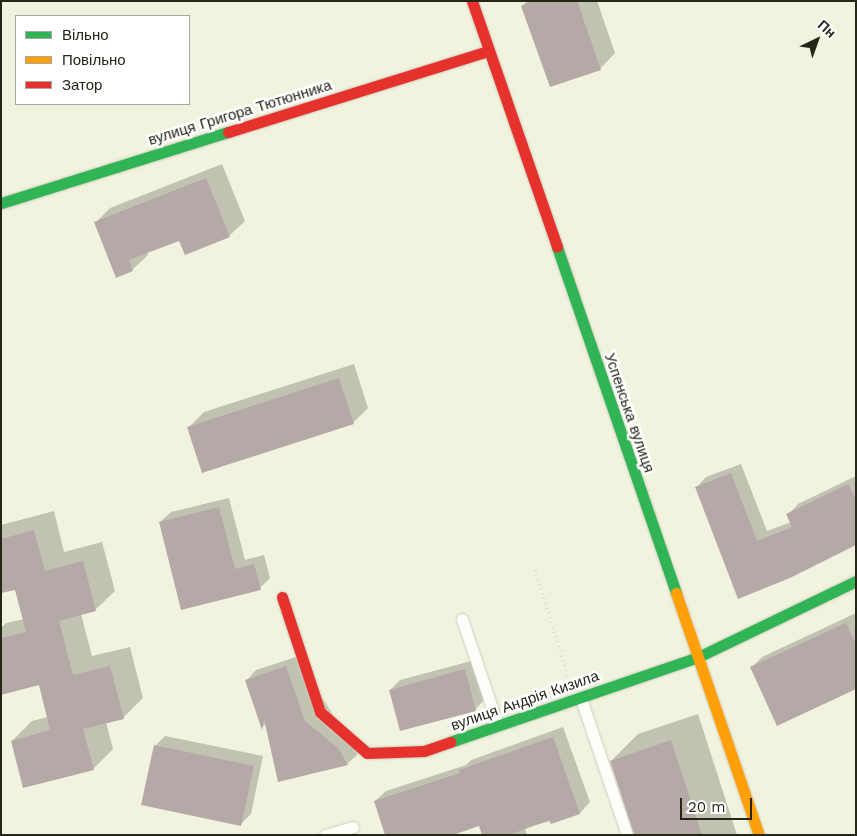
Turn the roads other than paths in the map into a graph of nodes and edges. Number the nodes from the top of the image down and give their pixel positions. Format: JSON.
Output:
{"nodes":[{"id":1,"x":472,"y":1,"type":"edge"},
{"id":2,"x":488,"y":51,"type":"junction"},
{"id":3,"x":1,"y":203,"type":"edge"},
{"id":4,"x":856,"y":581,"type":"edge"},
{"id":5,"x":282,"y":598,"type":"dead end"},
{"id":6,"x":462,"y":619,"type":"dead end"},
{"id":7,"x":698,"y":657,"type":"junction"},
{"id":8,"x":578,"y":700,"type":"junction"},
{"id":9,"x":498,"y":726,"type":"junction"},
{"id":10,"x":353,"y":827,"type":"dead end"},
{"id":11,"x":325,"y":835,"type":"edge"},
{"id":12,"x":627,"y":835,"type":"edge"},
{"id":13,"x":758,"y":835,"type":"edge"}],
"edges":[{"from":1,"to":2,"type":"street","name":"Успенська вулиця"},
{"from":2,"to":3,"type":"street","name":"вулиця Григора Тютюнника"},
{"from":2,"to":7,"type":"street","name":"Успенська вулиця"},
{"from":4,"to":7,"type":"street","name":"вулиця Андрія Кизила"},
{"from":5,"to":9,"type":"street","name":"вулиця Андрія Кизила"},
{"from":6,"to":9,"type":"lane"},
{"from":7,"to":8,"type":"street","name":"вулиця Андрія Кизила"},
{"from":7,"to":13,"type":"street","name":"Успенська вулиця"},
{"from":8,"to":9,"type":"street","name":"вулиця Андрія Кизила"},
{"from":8,"to":12,"type":"lane"},
{"from":10,"to":11,"type":"lane"}]}
